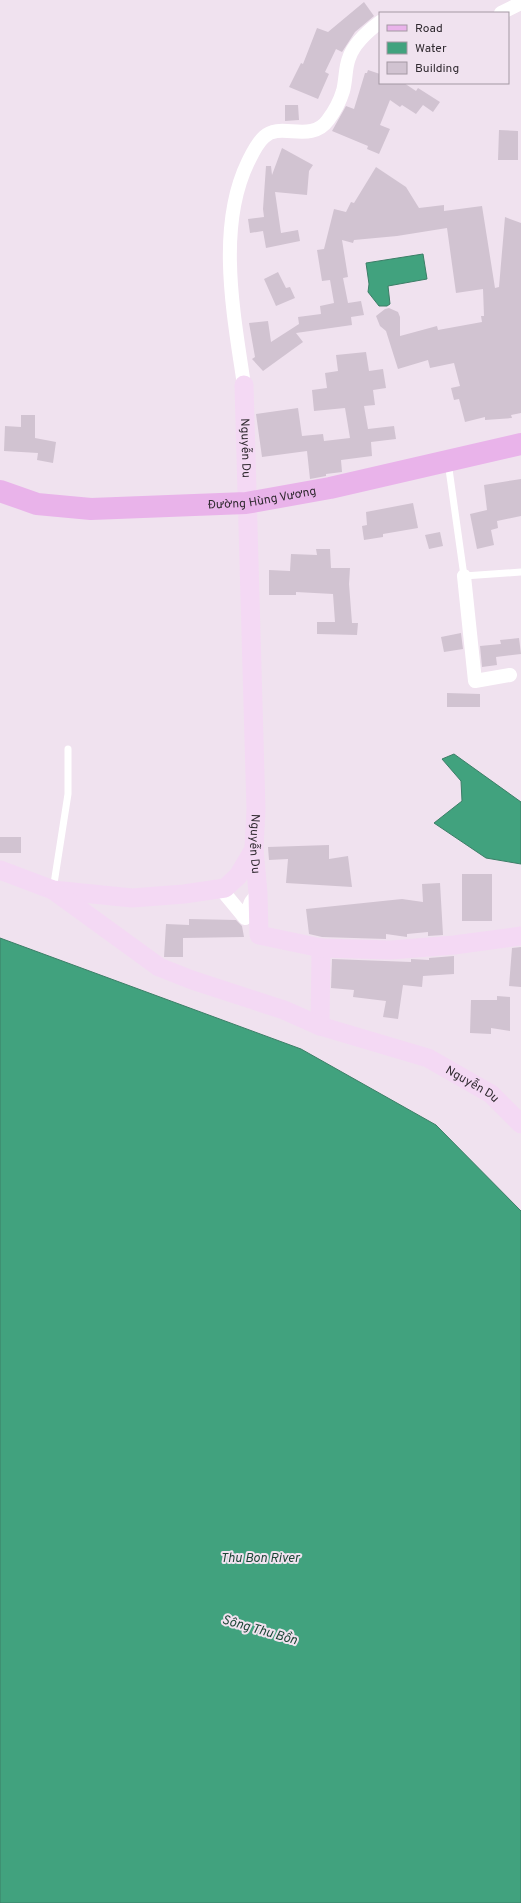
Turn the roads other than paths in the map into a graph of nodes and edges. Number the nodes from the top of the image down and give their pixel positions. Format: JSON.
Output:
{"nodes":[{"id":1,"x":521,"y":3,"type":"edge"},
{"id":2,"x":503,"y":12,"type":"edge"},
{"id":3,"x":379,"y":23,"type":"edge"},
{"id":4,"x":244,"y":385,"type":"joint"},
{"id":5,"x":521,"y":444,"type":"edge"},
{"id":6,"x":448,"y":462,"type":"junction"},
{"id":7,"x":0,"y":491,"type":"edge"},
{"id":8,"x":246,"y":503,"type":"junction"},
{"id":9,"x":521,"y":572,"type":"edge"},
{"id":10,"x":464,"y":576,"type":"junction"},
{"id":11,"x":510,"y":675,"type":"dead end"},
{"id":12,"x":68,"y":749,"type":"dead end"},
{"id":13,"x":254,"y":849,"type":"junction"},
{"id":14,"x":0,"y":870,"type":"edge"},
{"id":15,"x":221,"y":889,"type":"junction"},
{"id":16,"x":53,"y":890,"type":"junction"},
{"id":17,"x":258,"y":893,"type":"junction"},
{"id":18,"x":521,"y":936,"type":"edge"},
{"id":19,"x":321,"y":948,"type":"junction"},
{"id":20,"x":320,"y":1026,"type":"junction"},
{"id":21,"x":521,"y":1124,"type":"edge"}],
"edges":[{"from":1,"to":2,"type":"street"},
{"from":3,"to":4,"type":"street"},
{"from":4,"to":8,"type":"street","name":"Nguyễn Du"},
{"from":5,"to":6,"type":"main road","name":"Đường Hùng Vương"},
{"from":6,"to":8,"type":"main road","name":"Đường Hùng Vương"},
{"from":6,"to":10,"type":"lane"},
{"from":7,"to":8,"type":"main road","name":"Đường Hùng Vương"},
{"from":8,"to":13,"type":"street","name":"Nguyễn Du"},
{"from":9,"to":10,"type":"lane"},
{"from":10,"to":11,"type":"street"},
{"from":12,"to":16,"type":"lane"},
{"from":13,"to":15,"type":"street"},
{"from":13,"to":17,"type":"street","name":"Nguyễn Du"},
{"from":14,"to":16,"type":"street"},
{"from":15,"to":16,"type":"street"},
{"from":15,"to":17,"type":"street"},
{"from":16,"to":20,"type":"street","name":"Nguyễn Du"},
{"from":17,"to":19,"type":"street","name":"Nguyễn Du"},
{"from":18,"to":19,"type":"street"},
{"from":19,"to":20,"type":"street"},
{"from":20,"to":21,"type":"street","name":"Nguyễn Du"}]}
